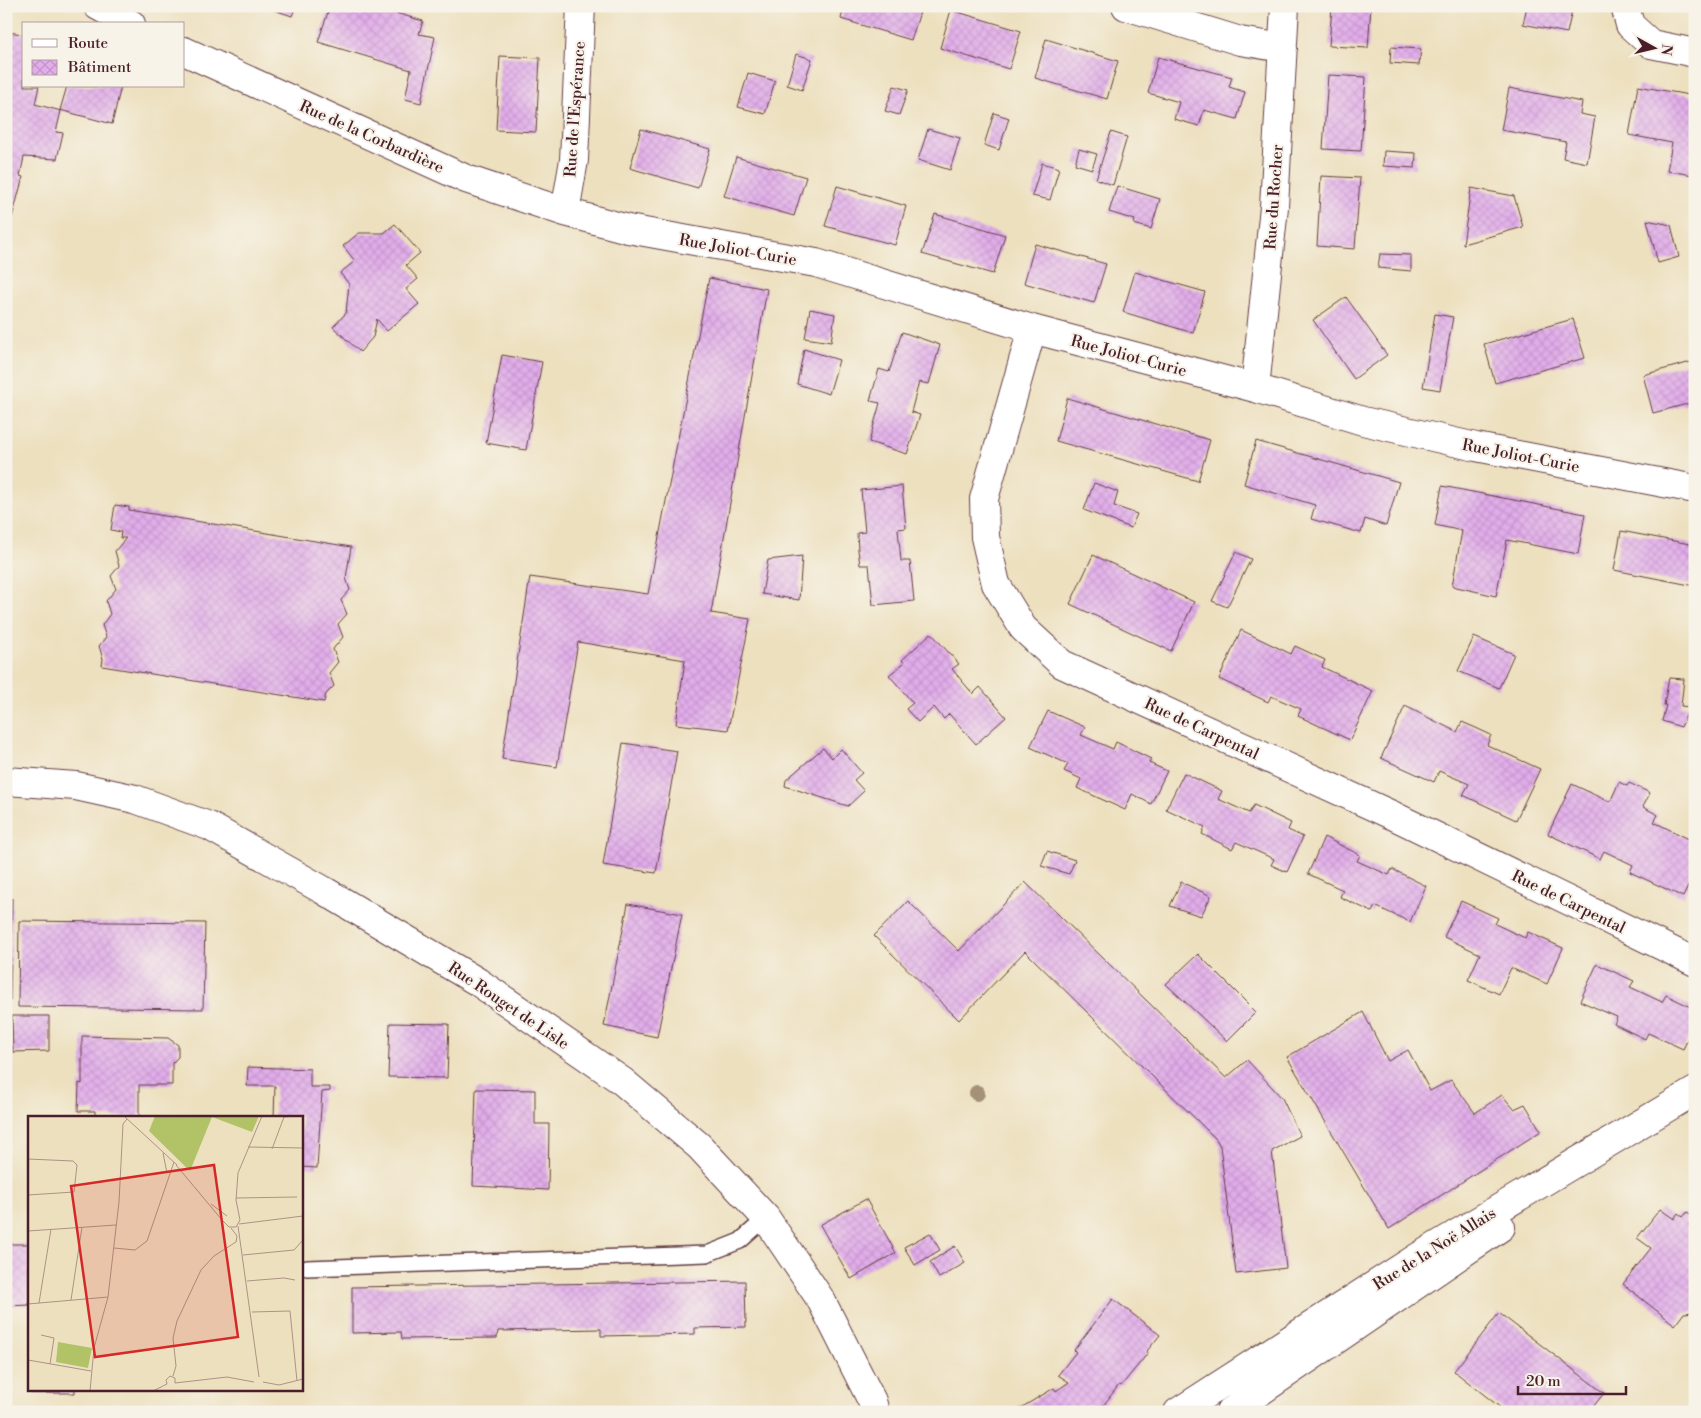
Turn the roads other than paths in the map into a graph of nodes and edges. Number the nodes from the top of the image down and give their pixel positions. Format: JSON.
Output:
{"nodes":[{"id":1,"x":98,"y":6,"type":"edge"},
{"id":2,"x":581,"y":6,"type":"edge"},
{"id":3,"x":1126,"y":6,"type":"edge"},
{"id":4,"x":1285,"y":6,"type":"edge"},
{"id":5,"x":1625,"y":6,"type":"edge"},
{"id":6,"x":127,"y":22,"type":"edge"},
{"id":7,"x":1283,"y":48,"type":"junction"},
{"id":8,"x":185,"y":51,"type":"edge"},
{"id":9,"x":1695,"y":53,"type":"edge"},
{"id":10,"x":565,"y":212,"type":"junction"},
{"id":11,"x":1032,"y":329,"type":"junction"},
{"id":12,"x":1255,"y":388,"type":"junction"},
{"id":13,"x":1695,"y":490,"type":"edge"},
{"id":14,"x":6,"y":781,"type":"edge"},
{"id":15,"x":1688,"y":956,"type":"edge"},
{"id":16,"x":1695,"y":1091,"type":"edge"},
{"id":17,"x":1695,"y":1096,"type":"edge"},
{"id":18,"x":766,"y":1218,"type":"junction"},
{"id":19,"x":307,"y":1268,"type":"dead end"},
{"id":20,"x":875,"y":1412,"type":"edge"},
{"id":21,"x":1178,"y":1412,"type":"edge"},
{"id":22,"x":1230,"y":1412,"type":"edge"}],
"edges":[{"from":1,"to":6,"type":"street"},
{"from":2,"to":10,"type":"street","name":"Rue de l'Espérance"},
{"from":3,"to":7,"type":"street"},
{"from":4,"to":7,"type":"street","name":"Rue du Rocher"},
{"from":5,"to":9,"type":"street"},
{"from":7,"to":12,"type":"street","name":"Rue du Rocher"},
{"from":8,"to":10,"type":"street","name":"Rue de la Corbardière"},
{"from":10,"to":11,"type":"street","name":"Rue Joliot-Curie"},
{"from":11,"to":12,"type":"street","name":"Rue Joliot-Curie"},
{"from":11,"to":15,"type":"street","name":"Rue de Carpental"},
{"from":12,"to":13,"type":"street","name":"Rue Joliot-Curie"},
{"from":14,"to":18,"type":"street","name":"Rue Rouget de Lisle"},
{"from":16,"to":21,"type":"street","name":"Rue de la Noë Allais"},
{"from":17,"to":22,"type":"street","name":"Rue de la Noë Allais"},
{"from":18,"to":19,"type":"lane"},
{"from":18,"to":20,"type":"street","name":"Rue Rouget de Lisle"}]}
